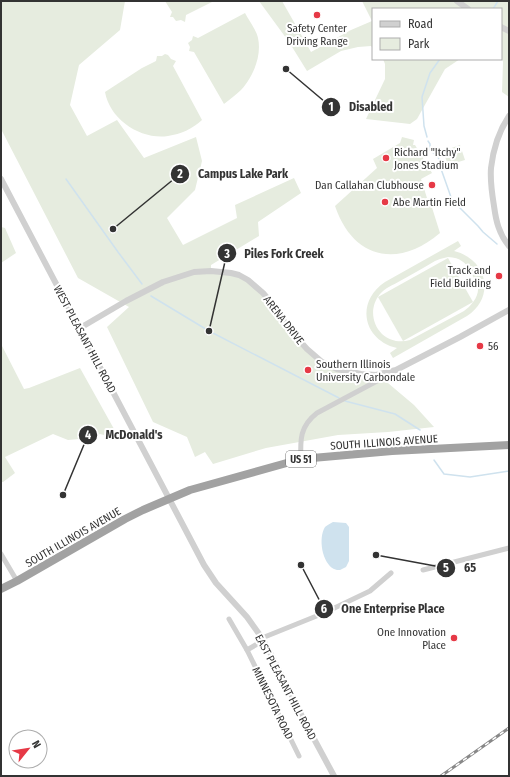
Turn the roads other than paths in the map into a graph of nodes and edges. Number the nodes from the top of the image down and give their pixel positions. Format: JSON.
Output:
{"nodes":[{"id":1,"x":457,"y":1,"type":"edge"},
{"id":2,"x":467,"y":8,"type":"edge"},
{"id":3,"x":509,"y":116,"type":"edge"},
{"id":4,"x":1,"y":179,"type":"edge"},
{"id":5,"x":509,"y":246,"type":"edge"},
{"id":6,"x":509,"y":310,"type":"edge"},
{"id":7,"x":80,"y":328,"type":"junction"},
{"id":8,"x":396,"y":370,"type":"junction"},
{"id":9,"x":509,"y":445,"type":"edge"},
{"id":10,"x":301,"y":459,"type":"junction"},
{"id":11,"x":169,"y":500,"type":"junction"},
{"id":12,"x":509,"y":548,"type":"edge"},
{"id":13,"x":1,"y":554,"type":"edge"},
{"id":14,"x":423,"y":570,"type":"dead end"},
{"id":15,"x":392,"y":573,"type":"dead end"},
{"id":16,"x":17,"y":582,"type":"junction"},
{"id":17,"x":1,"y":589,"type":"edge"},
{"id":18,"x":229,"y":619,"type":"dead end"},
{"id":19,"x":262,"y":638,"type":"junction"},
{"id":20,"x":247,"y":650,"type":"junction"},
{"id":21,"x":299,"y":756,"type":"dead end"},
{"id":22,"x":334,"y":776,"type":"edge"}],
"edges":[{"from":1,"to":2,"type":"street"},
{"from":3,"to":5,"type":"street"},
{"from":4,"to":7,"type":"street","name":"WEST PLEASANT HILL ROAD"},
{"from":6,"to":8,"type":"street","name":"ARENA DRIVE"},
{"from":7,"to":8,"type":"street","name":"ARENA DRIVE"},
{"from":7,"to":11,"type":"street","name":"WEST PLEASANT HILL ROAD"},
{"from":8,"to":10,"type":"street"},
{"from":9,"to":10,"type":"highway","name":"SOUTH ILLINOIS AVENUE","number":"US 51"},
{"from":10,"to":11,"type":"highway","name":"SOUTH ILLINOIS AVENUE","number":"US 51"},
{"from":11,"to":16,"type":"highway","name":"SOUTH ILLINOIS AVENUE","number":"US 51"},
{"from":11,"to":19,"type":"street","name":"EAST PLEASANT HILL ROAD"},
{"from":12,"to":14,"type":"street"},
{"from":13,"to":16,"type":"street"},
{"from":15,"to":19,"type":"street"},
{"from":16,"to":17,"type":"highway","name":"SOUTH ILLINOIS AVENUE","number":"US 51"},
{"from":18,"to":20,"type":"street","name":"MINNESOTA ROAD"},
{"from":19,"to":20,"type":"street"},
{"from":19,"to":22,"type":"street","name":"EAST PLEASANT HILL ROAD"},
{"from":20,"to":21,"type":"street","name":"MINNESOTA ROAD"}]}
